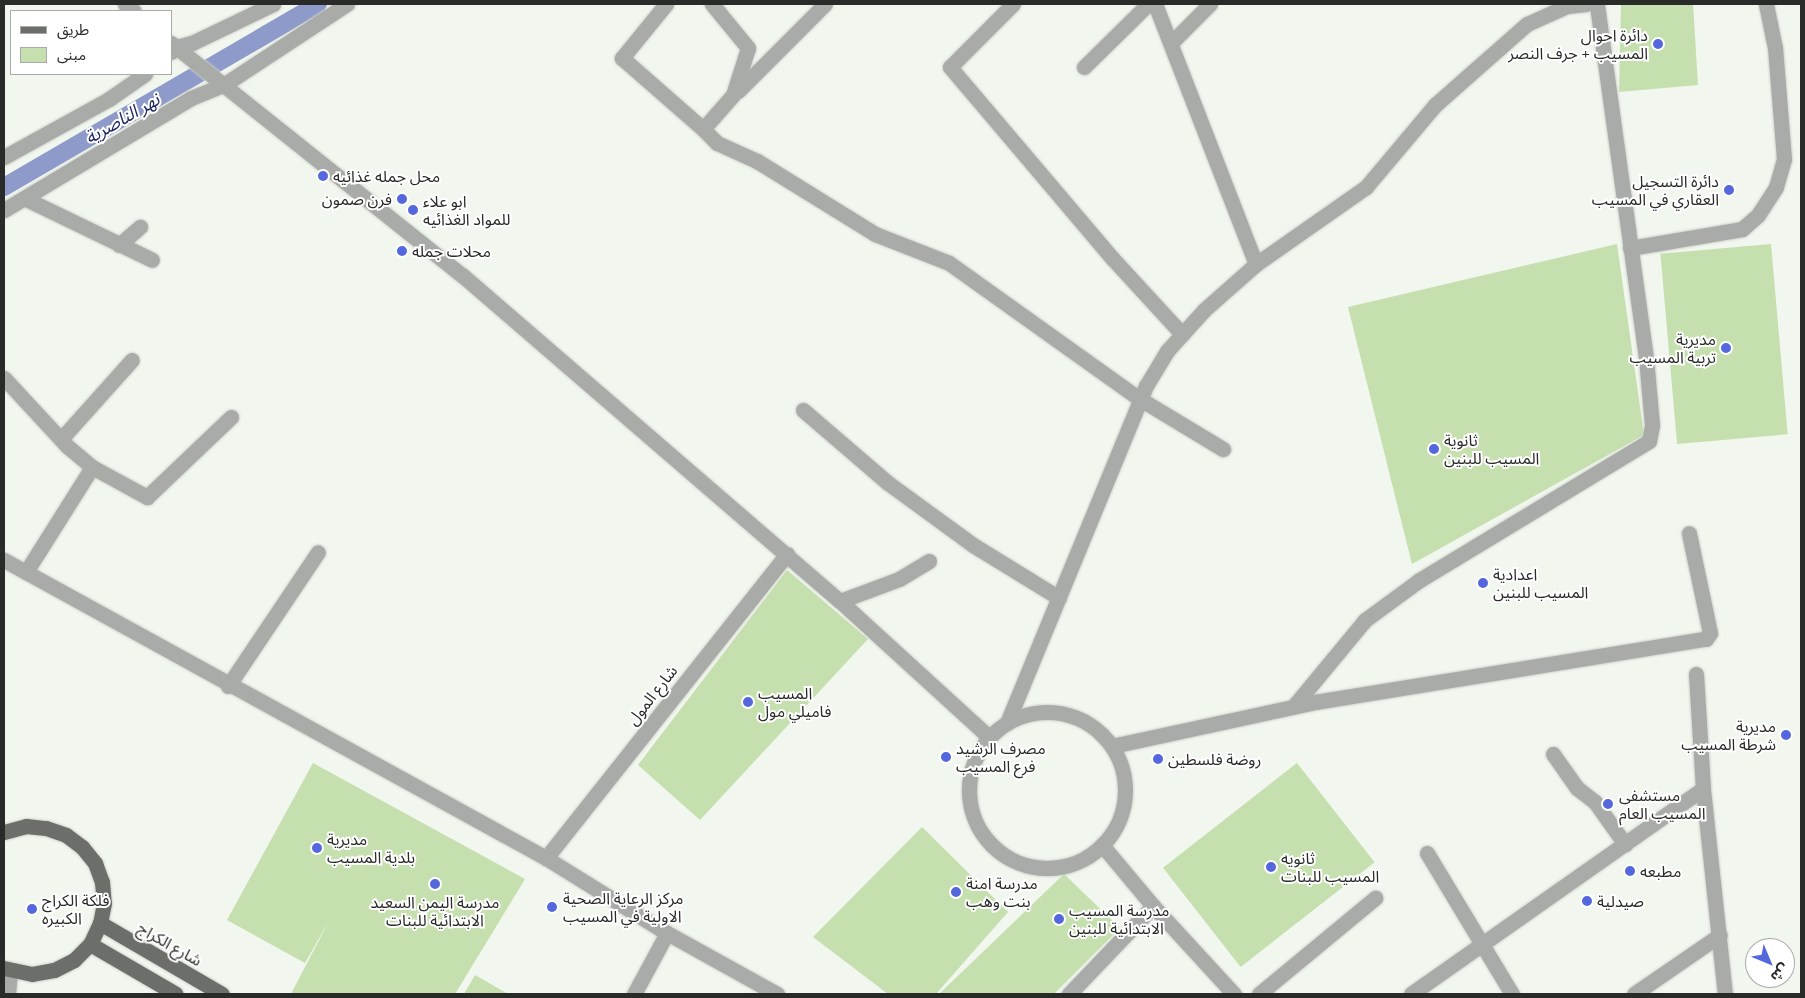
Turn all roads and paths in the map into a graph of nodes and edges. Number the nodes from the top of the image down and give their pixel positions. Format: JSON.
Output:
{"nodes":[{"id":1,"x":273,"y":4,"type":"edge"},
{"id":2,"x":347,"y":4,"type":"edge"},
{"id":3,"x":666,"y":4,"type":"edge"},
{"id":4,"x":712,"y":4,"type":"edge"},
{"id":5,"x":824,"y":4,"type":"edge"},
{"id":6,"x":1013,"y":4,"type":"edge"},
{"id":7,"x":1148,"y":4,"type":"edge"},
{"id":8,"x":1155,"y":4,"type":"edge"},
{"id":9,"x":1210,"y":4,"type":"edge"},
{"id":10,"x":1586,"y":4,"type":"edge"},
{"id":11,"x":1597,"y":4,"type":"edge"},
{"id":12,"x":1766,"y":4,"type":"edge"},
{"id":13,"x":1172,"y":42,"type":"junction"},
{"id":14,"x":174,"y":48,"type":"edge"},
{"id":15,"x":1084,"y":67,"type":"dead end"},
{"id":16,"x":144,"y":75,"type":"edge"},
{"id":17,"x":221,"y":81,"type":"junction"},
{"id":18,"x":733,"y":95,"type":"junction"},
{"id":19,"x":703,"y":129,"type":"junction"},
{"id":20,"x":4,"y":157,"type":"edge"},
{"id":21,"x":24,"y":198,"type":"junction"},
{"id":22,"x":4,"y":210,"type":"edge"},
{"id":23,"x":140,"y":227,"type":"dead end"},
{"id":24,"x":119,"y":244,"type":"junction"},
{"id":25,"x":1630,"y":248,"type":"junction"},
{"id":26,"x":152,"y":260,"type":"dead end"},
{"id":27,"x":1256,"y":264,"type":"junction"},
{"id":28,"x":1182,"y":334,"type":"junction"},
{"id":29,"x":132,"y":360,"type":"dead end"},
{"id":30,"x":4,"y":378,"type":"edge"},
{"id":31,"x":1140,"y":399,"type":"junction"},
{"id":32,"x":802,"y":410,"type":"dead end"},
{"id":33,"x":231,"y":417,"type":"dead end"},
{"id":34,"x":61,"y":439,"type":"junction"},
{"id":35,"x":1223,"y":449,"type":"dead end"},
{"id":36,"x":92,"y":467,"type":"junction"},
{"id":37,"x":1689,"y":533,"type":"dead end"},
{"id":38,"x":318,"y":552,"type":"dead end"},
{"id":39,"x":787,"y":554,"type":"junction"},
{"id":40,"x":4,"y":560,"type":"edge"},
{"id":41,"x":928,"y":561,"type":"dead end"},
{"id":42,"x":26,"y":572,"type":"junction"},
{"id":43,"x":1059,"y":598,"type":"junction"},
{"id":44,"x":840,"y":601,"type":"junction"},
{"id":45,"x":1696,"y":674,"type":"dead end"},
{"id":46,"x":228,"y":686,"type":"junction"},
{"id":47,"x":1292,"y":707,"type":"junction"},
{"id":48,"x":1007,"y":723,"type":"junction"},
{"id":49,"x":989,"y":737,"type":"junction"},
{"id":50,"x":1112,"y":746,"type":"junction"},
{"id":51,"x":1553,"y":754,"type":"dead end"},
{"id":52,"x":1703,"y":789,"type":"junction"},
{"id":53,"x":4,"y":832,"type":"edge"},
{"id":54,"x":1625,"y":844,"type":"junction"},
{"id":55,"x":1102,"y":845,"type":"junction"},
{"id":56,"x":1426,"y":853,"type":"dead end"},
{"id":57,"x":546,"y":858,"type":"junction"},
{"id":58,"x":1375,"y":898,"type":"dead end"},
{"id":59,"x":1153,"y":906,"type":"junction"},
{"id":60,"x":100,"y":923,"type":"junction"},
{"id":61,"x":667,"y":933,"type":"junction"},
{"id":62,"x":1720,"y":935,"type":"junction"},
{"id":63,"x":90,"y":944,"type":"junction"},
{"id":64,"x":1480,"y":946,"type":"junction"},
{"id":65,"x":7,"y":970,"type":"edge"},
{"id":66,"x":767,"y":992,"type":"edge"},
{"id":67,"x":1228,"y":992,"type":"edge"},
{"id":68,"x":8,"y":994,"type":"edge"},
{"id":69,"x":176,"y":994,"type":"edge"},
{"id":70,"x":222,"y":994,"type":"edge"},
{"id":71,"x":634,"y":994,"type":"edge"},
{"id":72,"x":1069,"y":994,"type":"edge"},
{"id":73,"x":1259,"y":994,"type":"edge"},
{"id":74,"x":1411,"y":994,"type":"edge"},
{"id":75,"x":1512,"y":994,"type":"edge"},
{"id":76,"x":1634,"y":994,"type":"edge"},
{"id":77,"x":1725,"y":994,"type":"edge"}],
"edges":[{"from":1,"to":14,"type":"street"},
{"from":2,"to":17,"type":"street"},
{"from":3,"to":19,"type":"street"},
{"from":4,"to":18,"type":"street"},
{"from":5,"to":18,"type":"street"},
{"from":6,"to":28,"type":"street"},
{"from":7,"to":15,"type":"street"},
{"from":8,"to":13,"type":"street"},
{"from":9,"to":13,"type":"street"},
{"from":10,"to":27,"type":"street"},
{"from":11,"to":25,"type":"street"},
{"from":12,"to":25,"type":"street"},
{"from":13,"to":27,"type":"street"},
{"from":14,"to":17,"type":"street"},
{"from":16,"to":20,"type":"street"},
{"from":17,"to":21,"type":"street"},
{"from":17,"to":39,"type":"street"},
{"from":18,"to":19,"type":"street"},
{"from":19,"to":31,"type":"street"},
{"from":21,"to":22,"type":"street"},
{"from":21,"to":24,"type":"street"},
{"from":23,"to":24,"type":"street"},
{"from":24,"to":26,"type":"street"},
{"from":25,"to":47,"type":"street"},
{"from":27,"to":28,"type":"street"},
{"from":28,"to":31,"type":"street"},
{"from":29,"to":34,"type":"street"},
{"from":30,"to":34,"type":"street"},
{"from":31,"to":35,"type":"street"},
{"from":31,"to":43,"type":"street"},
{"from":32,"to":43,"type":"street"},
{"from":33,"to":36,"type":"street"},
{"from":34,"to":36,"type":"street"},
{"from":36,"to":42,"type":"street"},
{"from":37,"to":47,"type":"street"},
{"from":38,"to":46,"type":"street"},
{"from":39,"to":44,"type":"street"},
{"from":39,"to":57,"type":"street","name":"شارع المول"},
{"from":40,"to":42,"type":"street"},
{"from":41,"to":44,"type":"street"},
{"from":42,"to":46,"type":"street"},
{"from":43,"to":48,"type":"street"},
{"from":44,"to":49,"type":"street"},
{"from":45,"to":52,"type":"street"},
{"from":46,"to":57,"type":"street"},
{"from":47,"to":50,"type":"street"},
{"from":48,"to":49,"type":"street"},
{"from":48,"to":50,"type":"street"},
{"from":49,"to":55,"type":"street"},
{"from":50,"to":55,"type":"street"},
{"from":51,"to":54,"type":"street"},
{"from":52,"to":54,"type":"street"},
{"from":52,"to":62,"type":"street"},
{"from":53,"to":60,"type":"main road"},
{"from":54,"to":64,"type":"street"},
{"from":55,"to":59,"type":"street"},
{"from":56,"to":64,"type":"street"},
{"from":57,"to":61,"type":"street"},
{"from":58,"to":73,"type":"street"},
{"from":59,"to":67,"type":"street"},
{"from":59,"to":72,"type":"street"},
{"from":60,"to":63,"type":"main road"},
{"from":60,"to":70,"type":"main road","name":"شارع الكراج"},
{"from":61,"to":66,"type":"street"},
{"from":61,"to":71,"type":"street"},
{"from":62,"to":76,"type":"street"},
{"from":62,"to":77,"type":"street"},
{"from":63,"to":65,"type":"main road"},
{"from":63,"to":69,"type":"main road"},
{"from":64,"to":74,"type":"street"},
{"from":64,"to":75,"type":"street"},
{"from":65,"to":68,"type":"street"}]}
